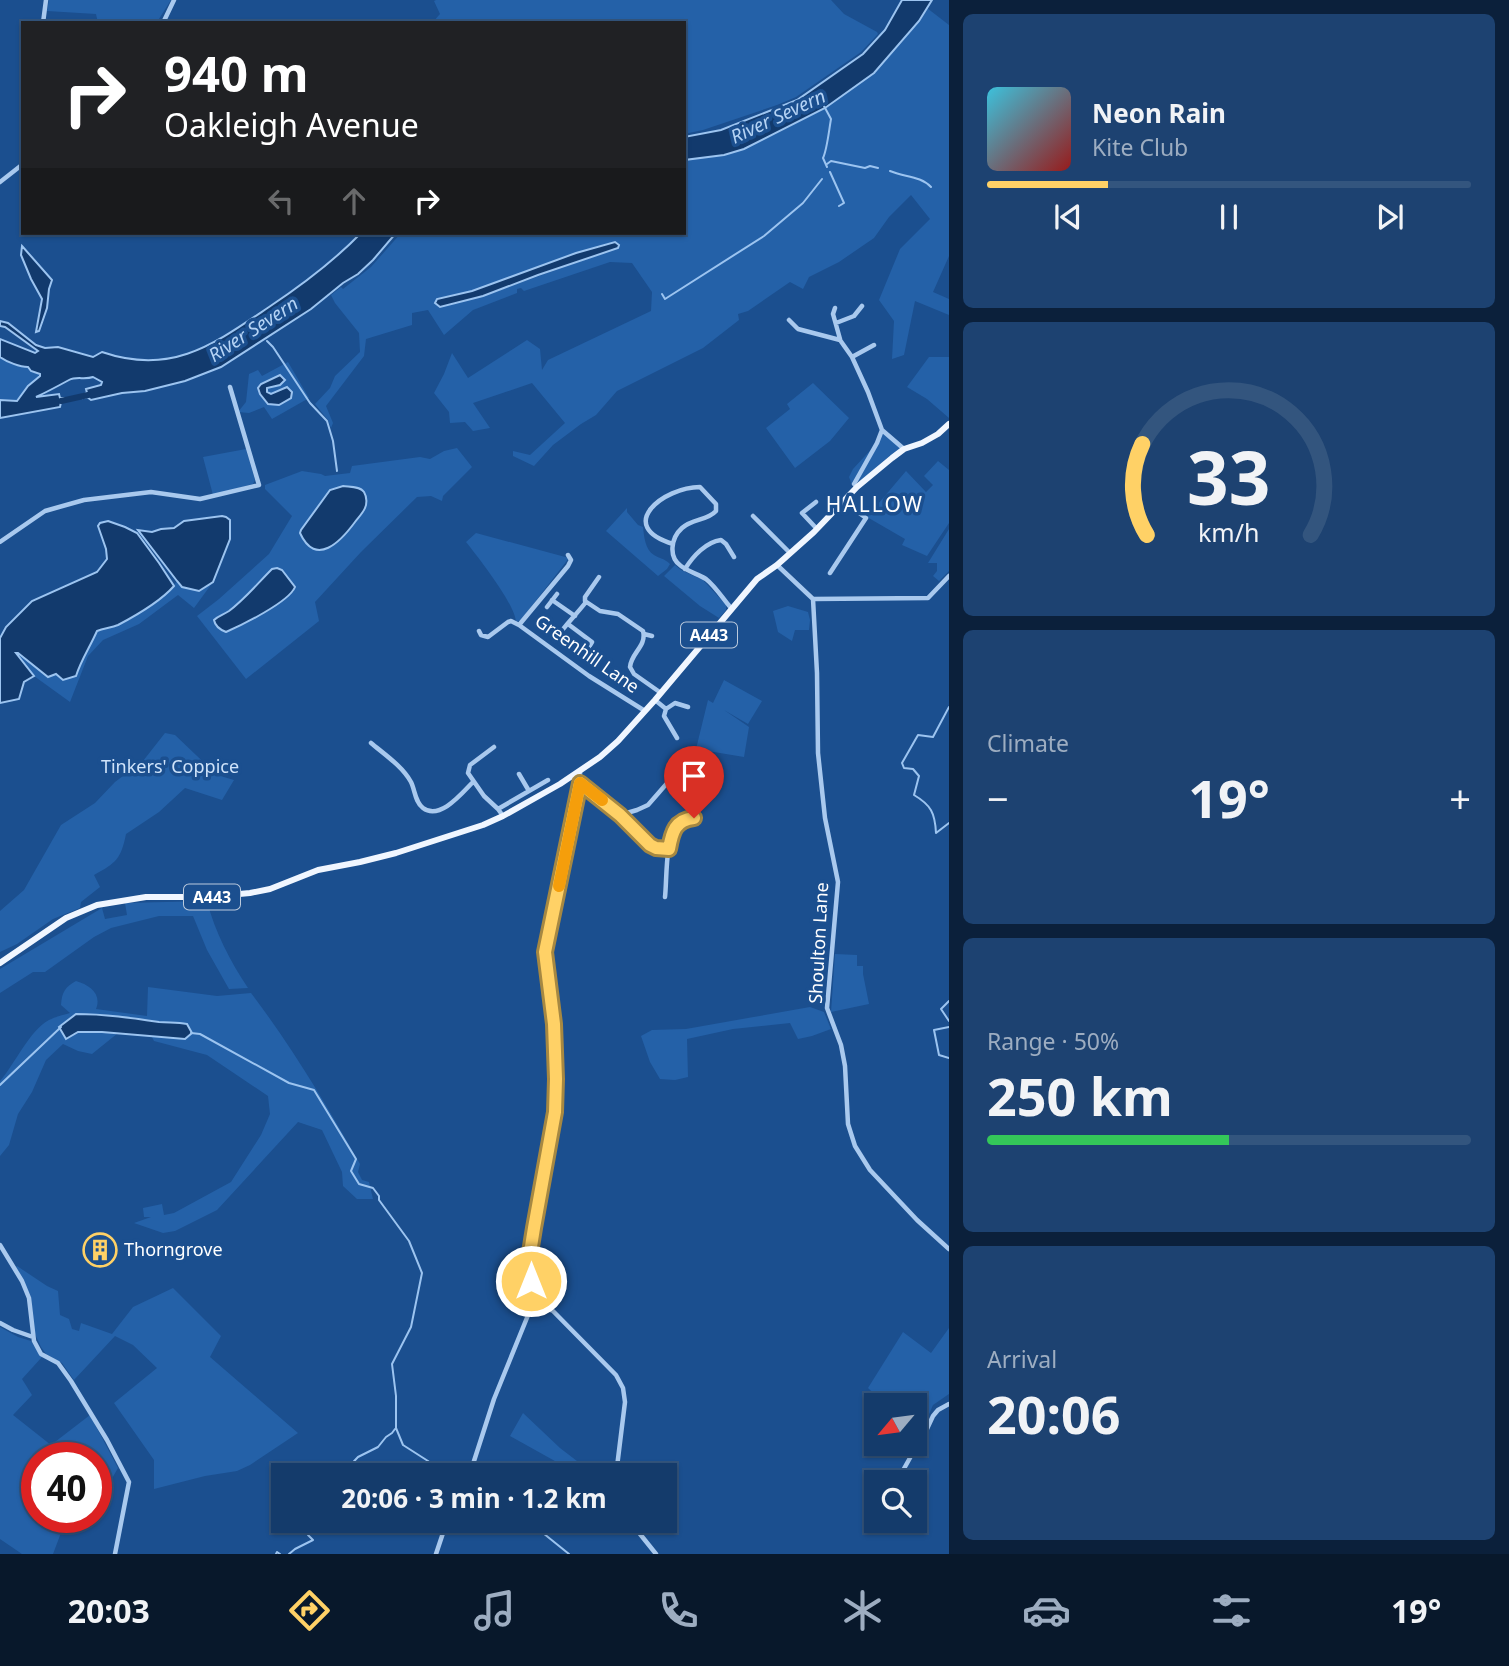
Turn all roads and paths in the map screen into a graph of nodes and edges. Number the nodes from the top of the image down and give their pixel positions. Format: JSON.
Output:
{"nodes":[{"id":1,"x":46,"y":0,"type":"edge"},
{"id":2,"x":174,"y":0,"type":"edge"},
{"id":3,"x":43,"y":21,"type":"edge"},
{"id":4,"x":164,"y":21,"type":"edge"},
{"id":5,"x":21,"y":165,"type":"edge"},
{"id":6,"x":0,"y":181,"type":"edge"},
{"id":7,"x":862,"y":306,"type":"dead end"},
{"id":8,"x":835,"y":308,"type":"dead end"},
{"id":9,"x":789,"y":320,"type":"dead end"},
{"id":10,"x":836,"y":323,"type":"junction"},
{"id":11,"x":840,"y":340,"type":"junction"},
{"id":12,"x":874,"y":345,"type":"dead end"},
{"id":13,"x":852,"y":357,"type":"junction"},
{"id":14,"x":230,"y":387,"type":"dead end"},
{"id":15,"x":949,"y":424,"type":"edge"},
{"id":16,"x":882,"y":430,"type":"junction"},
{"id":17,"x":904,"y":449,"type":"junction"},
{"id":18,"x":857,"y":487,"type":"junction"},
{"id":19,"x":843,"y":501,"type":"junction"},
{"id":20,"x":816,"y":502,"type":"dead end"},
{"id":21,"x":753,"y":516,"type":"dead end"},
{"id":22,"x":817,"y":529,"type":"junction"},
{"id":23,"x":0,"y":542,"type":"edge"},
{"id":24,"x":673,"y":544,"type":"junction"},
{"id":25,"x":790,"y":554,"type":"junction"},
{"id":26,"x":568,"y":555,"type":"dead end"},
{"id":27,"x":734,"y":557,"type":"dead end"},
{"id":28,"x":777,"y":565,"type":"junction"},
{"id":29,"x":685,"y":569,"type":"junction"},
{"id":30,"x":830,"y":573,"type":"dead end"},
{"id":31,"x":949,"y":576,"type":"edge"},
{"id":32,"x":600,"y":577,"type":"dead end"},
{"id":33,"x":557,"y":594,"type":"dead end"},
{"id":34,"x":813,"y":599,"type":"junction"},
{"id":35,"x":552,"y":600,"type":"junction"},
{"id":36,"x":586,"y":602,"type":"junction"},
{"id":37,"x":547,"y":607,"type":"dead end"},
{"id":38,"x":731,"y":608,"type":"junction"},
{"id":39,"x":575,"y":617,"type":"junction"},
{"id":40,"x":568,"y":624,"type":"junction"},
{"id":41,"x":519,"y":625,"type":"junction"},
{"id":42,"x":478,"y":632,"type":"dead end"},
{"id":43,"x":644,"y":634,"type":"junction"},
{"id":44,"x":652,"y":636,"type":"dead end"},
{"id":45,"x":555,"y":640,"type":"dead end"},
{"id":46,"x":589,"y":647,"type":"dead end"},
{"id":47,"x":661,"y":693,"type":"junction"},
{"id":48,"x":655,"y":700,"type":"junction"},
{"id":49,"x":688,"y":707,"type":"dead end"},
{"id":50,"x":666,"y":709,"type":"junction"},
{"id":51,"x":645,"y":711,"type":"junction"},
{"id":52,"x":677,"y":738,"type":"dead end"},
{"id":53,"x":370,"y":743,"type":"dead end"},
{"id":54,"x":494,"y":747,"type":"dead end"},
{"id":55,"x":691,"y":757,"type":"dead end"},
{"id":56,"x":580,"y":771,"type":"junction"},
{"id":57,"x":519,"y":774,"type":"dead end"},
{"id":58,"x":548,"y":780,"type":"dead end"},
{"id":59,"x":473,"y":782,"type":"junction"},
{"id":60,"x":580,"y":783,"type":"junction"},
{"id":61,"x":529,"y":791,"type":"junction"},
{"id":62,"x":498,"y":809,"type":"junction"},
{"id":63,"x":620,"y":815,"type":"junction"},
{"id":64,"x":503,"y":816,"type":"junction"},
{"id":65,"x":696,"y":819,"type":"dead end"},
{"id":66,"x":669,"y":849,"type":"junction"},
{"id":67,"x":666,"y":896,"type":"dead end"},
{"id":68,"x":0,"y":963,"type":"edge"},
{"id":69,"x":0,"y":1245,"type":"edge"},
{"id":70,"x":949,"y":1249,"type":"edge"},
{"id":71,"x":533,"y":1303,"type":"junction"},
{"id":72,"x":0,"y":1323,"type":"edge"},
{"id":73,"x":33,"y":1337,"type":"junction"},
{"id":74,"x":949,"y":1404,"type":"edge"},
{"id":75,"x":471,"y":1463,"type":"edge"},
{"id":76,"x":617,"y":1463,"type":"edge"},
{"id":77,"x":903,"y":1470,"type":"edge"},
{"id":78,"x":443,"y":1533,"type":"edge"},
{"id":79,"x":639,"y":1533,"type":"edge"},
{"id":80,"x":115,"y":1554,"type":"edge"},
{"id":81,"x":436,"y":1554,"type":"edge"},
{"id":82,"x":656,"y":1554,"type":"edge"}],
"edges":[{"from":1,"to":3,"type":"street"},
{"from":2,"to":4,"type":"street"},
{"from":5,"to":6,"type":"street"},
{"from":7,"to":10,"type":"street"},
{"from":8,"to":10,"type":"street"},
{"from":9,"to":11,"type":"street"},
{"from":10,"to":11,"type":"street"},
{"from":11,"to":13,"type":"street"},
{"from":12,"to":13,"type":"street"},
{"from":13,"to":16,"type":"street"},
{"from":14,"to":23,"type":"street"},
{"from":15,"to":17,"type":"main road","number":"A443"},
{"from":16,"to":17,"type":"street"},
{"from":16,"to":18,"type":"street"},
{"from":17,"to":18,"type":"main road","number":"A443"},
{"from":18,"to":19,"type":"main road","number":"A443"},
{"from":19,"to":22,"type":"main road","number":"A443"},
{"from":19,"to":30,"type":"street"},
{"from":20,"to":22,"type":"street"},
{"from":21,"to":25,"type":"street"},
{"from":22,"to":25,"type":"main road","number":"A443"},
{"from":24,"to":24,"type":"street"},
{"from":24,"to":29,"type":"street"},
{"from":25,"to":28,"type":"main road","number":"A443"},
{"from":26,"to":41,"type":"street"},
{"from":27,"to":29,"type":"street"},
{"from":28,"to":34,"type":"street"},
{"from":28,"to":38,"type":"main road","number":"A443"},
{"from":29,"to":38,"type":"street"},
{"from":31,"to":34,"type":"street"},
{"from":32,"to":36,"type":"street"},
{"from":33,"to":35,"type":"street"},
{"from":34,"to":70,"type":"street","name":"Shoulton Lane"},
{"from":35,"to":37,"type":"street"},
{"from":35,"to":39,"type":"street"},
{"from":36,"to":39,"type":"street"},
{"from":36,"to":43,"type":"street"},
{"from":38,"to":47,"type":"main road","number":"A443"},
{"from":39,"to":40,"type":"street"},
{"from":40,"to":45,"type":"street"},
{"from":40,"to":46,"type":"street"},
{"from":41,"to":42,"type":"street","name":"Greenhill Lane"},
{"from":41,"to":51,"type":"street","name":"Greenhill Lane"},
{"from":43,"to":44,"type":"street"},
{"from":43,"to":47,"type":"street"},
{"from":47,"to":48,"type":"main road","number":"A443"},
{"from":48,"to":50,"type":"street"},
{"from":48,"to":51,"type":"main road","number":"A443"},
{"from":49,"to":50,"type":"street"},
{"from":50,"to":52,"type":"street"},
{"from":51,"to":56,"type":"main road","number":"A443"},
{"from":53,"to":59,"type":"street"},
{"from":54,"to":59,"type":"street"},
{"from":55,"to":63,"type":"street"},
{"from":56,"to":60,"type":"street"},
{"from":56,"to":64,"type":"main road","number":"A443"},
{"from":57,"to":61,"type":"street"},
{"from":58,"to":61,"type":"street"},
{"from":59,"to":62,"type":"street"},
{"from":60,"to":63,"type":"street"},
{"from":60,"to":71,"type":"street"},
{"from":61,"to":62,"type":"street"},
{"from":62,"to":64,"type":"street"},
{"from":63,"to":66,"type":"street"},
{"from":64,"to":68,"type":"main road","number":"A443"},
{"from":65,"to":66,"type":"street"},
{"from":66,"to":67,"type":"street"},
{"from":69,"to":73,"type":"street"},
{"from":71,"to":75,"type":"street"},
{"from":71,"to":76,"type":"street"},
{"from":72,"to":73,"type":"street"},
{"from":73,"to":80,"type":"street"},
{"from":74,"to":77,"type":"street"},
{"from":78,"to":81,"type":"street"},
{"from":79,"to":82,"type":"street"}]}
